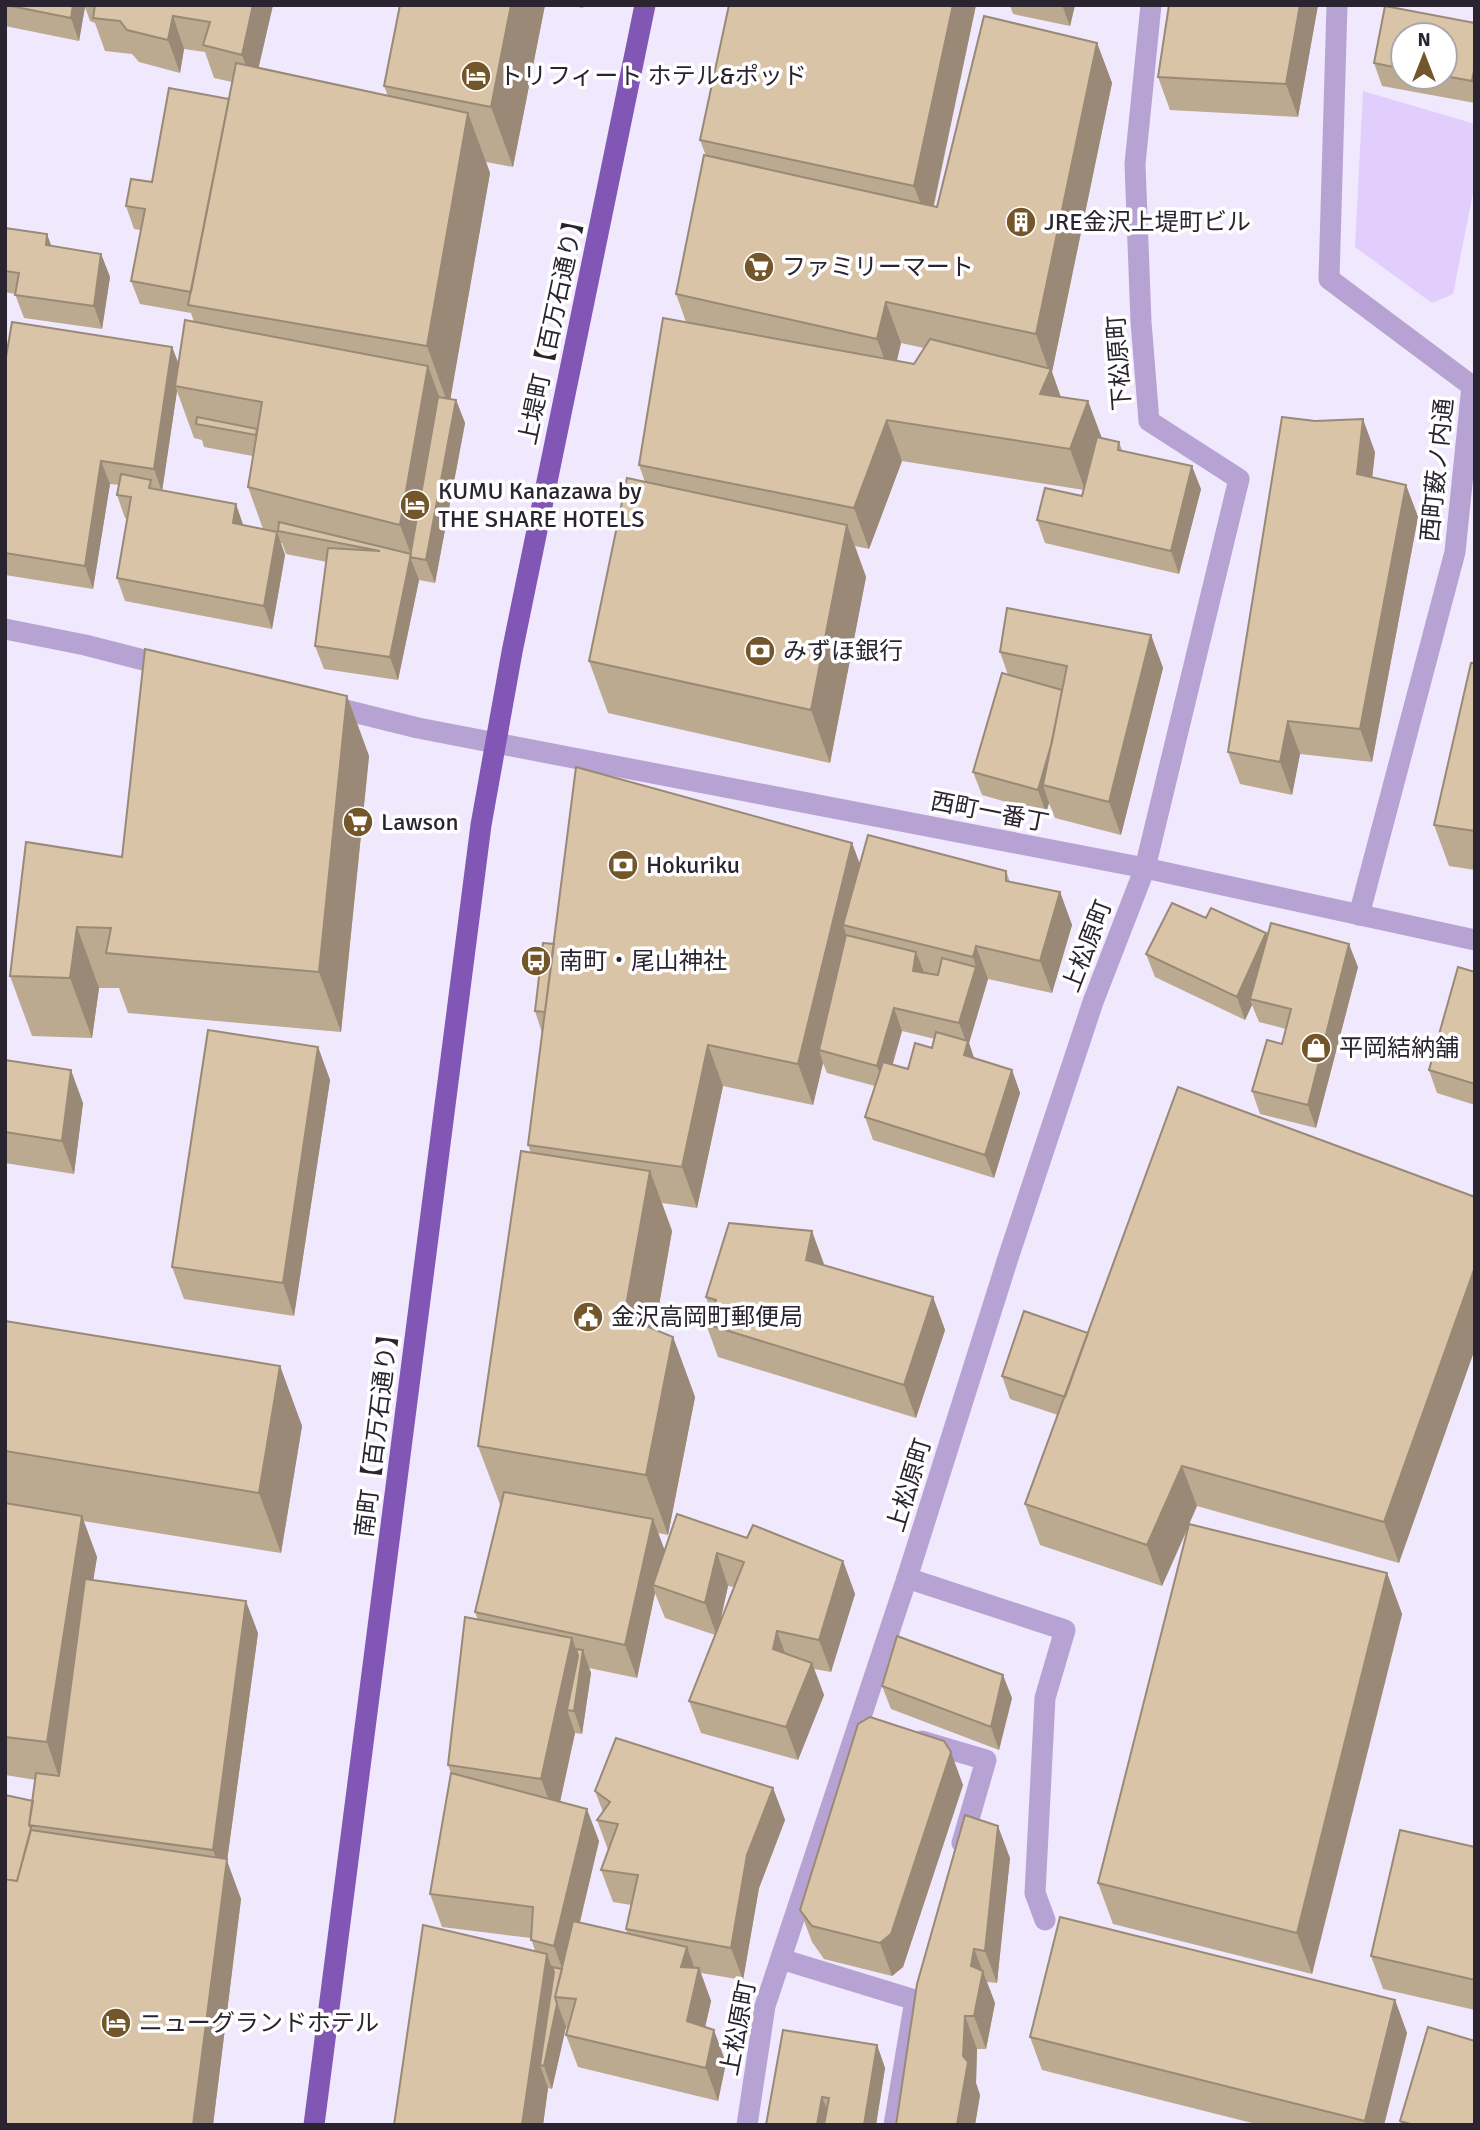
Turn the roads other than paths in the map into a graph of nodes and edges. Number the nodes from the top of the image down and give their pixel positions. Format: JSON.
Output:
{"nodes":[{"id":1,"x":645,"y":5,"type":"edge"},
{"id":2,"x":1151,"y":5,"type":"edge"},
{"id":3,"x":1338,"y":5,"type":"edge"},
{"id":4,"x":5,"y":629,"type":"edge"},
{"id":5,"x":192,"y":672,"type":"edge"},
{"id":6,"x":311,"y":702,"type":"edge"},
{"id":7,"x":495,"y":743,"type":"junction"},
{"id":8,"x":1145,"y":868,"type":"junction"},
{"id":9,"x":1359,"y":915,"type":"junction"},
{"id":10,"x":1475,"y":940,"type":"edge"},
{"id":11,"x":907,"y":1578,"type":"junction"},
{"id":12,"x":897,"y":1734,"type":"edge"},
{"id":13,"x":955,"y":1867,"type":"edge"},
{"id":14,"x":1045,"y":1920,"type":"dead end"},
{"id":15,"x":781,"y":1959,"type":"junction"},
{"id":16,"x":314,"y":2125,"type":"edge"},
{"id":17,"x":747,"y":2125,"type":"edge"},
{"id":18,"x":894,"y":2125,"type":"edge"}],
"edges":[{"from":1,"to":7,"type":"highway","name":"上堤町【百万石通り】"},
{"from":2,"to":8,"type":"street","name":"下松原町"},
{"from":3,"to":9,"type":"street","name":"西町薮ノ内通"},
{"from":4,"to":5,"type":"street"},
{"from":6,"to":7,"type":"street","name":"西町一番丁"},
{"from":7,"to":8,"type":"street","name":"西町一番丁"},
{"from":7,"to":16,"type":"highway","name":"南町【百万石通り】"},
{"from":8,"to":9,"type":"street","name":"西町一番丁"},
{"from":8,"to":11,"type":"street","name":"上松原町"},
{"from":9,"to":10,"type":"street","name":"西町一番丁"},
{"from":11,"to":14,"type":"street"},
{"from":11,"to":15,"type":"street","name":"上松原町"},
{"from":12,"to":13,"type":"street"},
{"from":15,"to":17,"type":"street","name":"上松原町"},
{"from":15,"to":18,"type":"street"}]}
